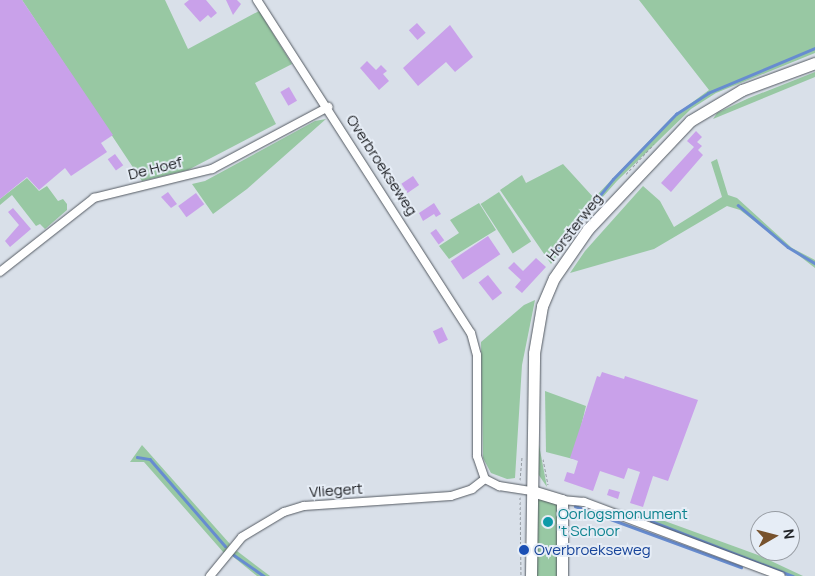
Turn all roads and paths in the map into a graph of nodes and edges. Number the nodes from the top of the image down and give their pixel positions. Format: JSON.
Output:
{"nodes":[{"id":1,"x":257,"y":0,"type":"edge"},
{"id":2,"x":815,"y":63,"type":"edge"},
{"id":3,"x":328,"y":107,"type":"junction"},
{"id":4,"x":659,"y":140,"type":"dead end"},
{"id":5,"x":623,"y":177,"type":"dead end"},
{"id":6,"x":0,"y":272,"type":"edge"},
{"id":7,"x":523,"y":452,"type":"dead end"},
{"id":8,"x":541,"y":452,"type":"dead end"},
{"id":9,"x":485,"y":479,"type":"junction"},
{"id":10,"x":526,"y":490,"type":"junction"},
{"id":11,"x":557,"y":497,"type":"junction"},
{"id":12,"x":210,"y":576,"type":"edge"},
{"id":13,"x":521,"y":576,"type":"edge"},
{"id":14,"x":531,"y":576,"type":"edge"},
{"id":15,"x":562,"y":576,"type":"edge"},
{"id":16,"x":781,"y":576,"type":"edge"}],
"edges":[{"from":1,"to":3,"type":"street","name":"Overbroekseweg"},
{"from":2,"to":10,"type":"street","name":"Horsterweg"},
{"from":3,"to":6,"type":"street","name":"De Hoef"},
{"from":3,"to":9,"type":"street","name":"Overbroekseweg"},
{"from":4,"to":5,"type":"path"},
{"from":7,"to":10,"type":"path"},
{"from":8,"to":11,"type":"path"},
{"from":9,"to":10,"type":"street"},
{"from":9,"to":12,"type":"street","name":"Vliegert"},
{"from":10,"to":11,"type":"street"},
{"from":10,"to":13,"type":"path"},
{"from":10,"to":14,"type":"street","name":"Horsterweg"},
{"from":11,"to":15,"type":"street"},
{"from":11,"to":16,"type":"street"}]}
